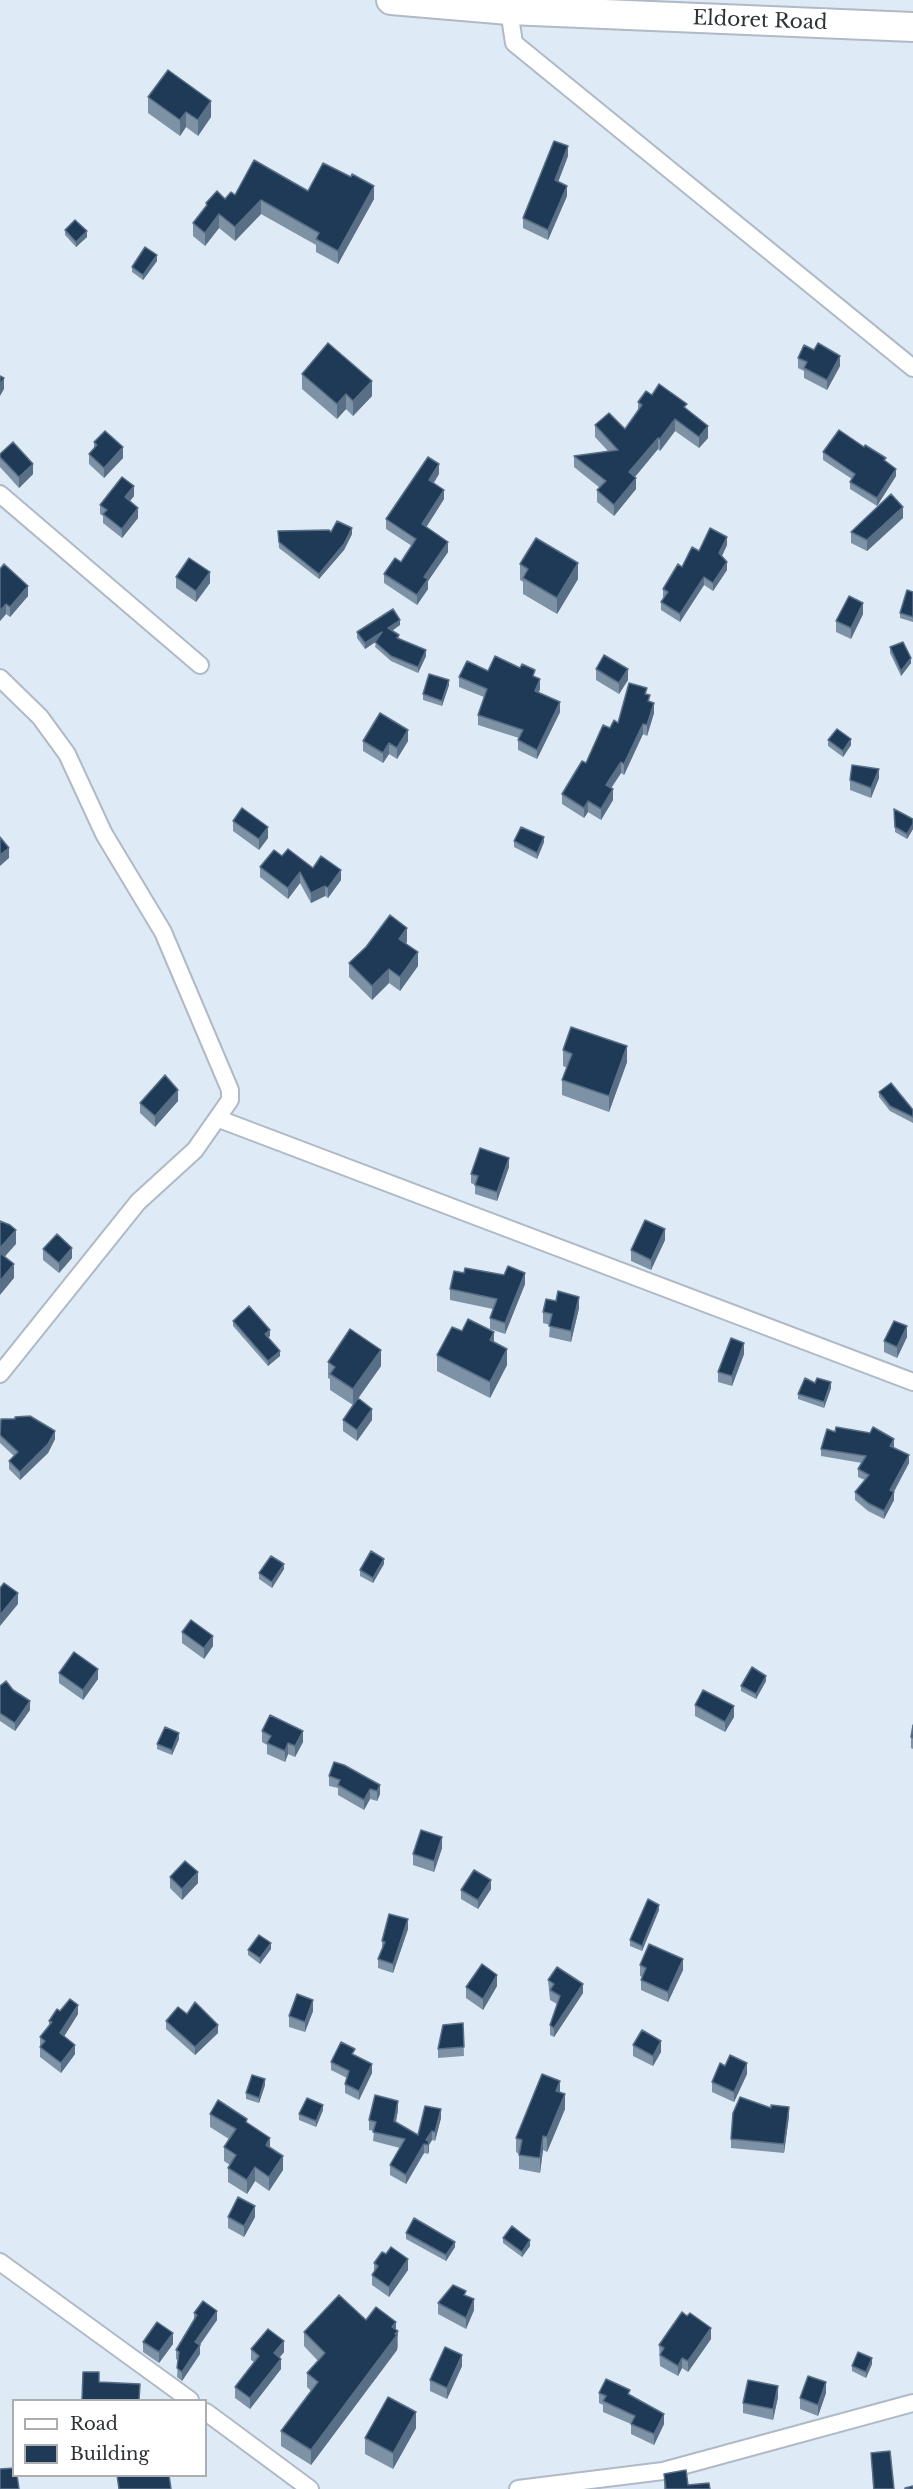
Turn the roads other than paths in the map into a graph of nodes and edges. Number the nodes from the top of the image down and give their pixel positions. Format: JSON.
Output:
{"nodes":[{"id":1,"x":391,"y":0,"type":"edge"},
{"id":2,"x":510,"y":10,"type":"junction"},
{"id":3,"x":913,"y":27,"type":"edge"},
{"id":4,"x":913,"y":368,"type":"edge"},
{"id":5,"x":0,"y":494,"type":"edge"},
{"id":6,"x":200,"y":665,"type":"dead end"},
{"id":7,"x":0,"y":678,"type":"edge"},
{"id":8,"x":219,"y":1119,"type":"junction"},
{"id":9,"x":0,"y":1374,"type":"edge"},
{"id":10,"x":913,"y":1382,"type":"edge"},
{"id":11,"x":0,"y":2262,"type":"edge"},
{"id":12,"x":189,"y":2399,"type":"edge"},
{"id":13,"x":913,"y":2403,"type":"edge"},
{"id":14,"x":207,"y":2413,"type":"edge"},
{"id":15,"x":527,"y":2488,"type":"edge"},
{"id":16,"x":310,"y":2489,"type":"edge"}],
"edges":[{"from":1,"to":2,"type":"highway","name":"Eldoret Road"},
{"from":2,"to":3,"type":"highway","name":"Eldoret Road"},
{"from":2,"to":4,"type":"street"},
{"from":5,"to":6,"type":"street"},
{"from":7,"to":8,"type":"street"},
{"from":8,"to":9,"type":"street"},
{"from":8,"to":10,"type":"street"},
{"from":11,"to":12,"type":"street"},
{"from":13,"to":15,"type":"street"},
{"from":14,"to":16,"type":"street"}]}
